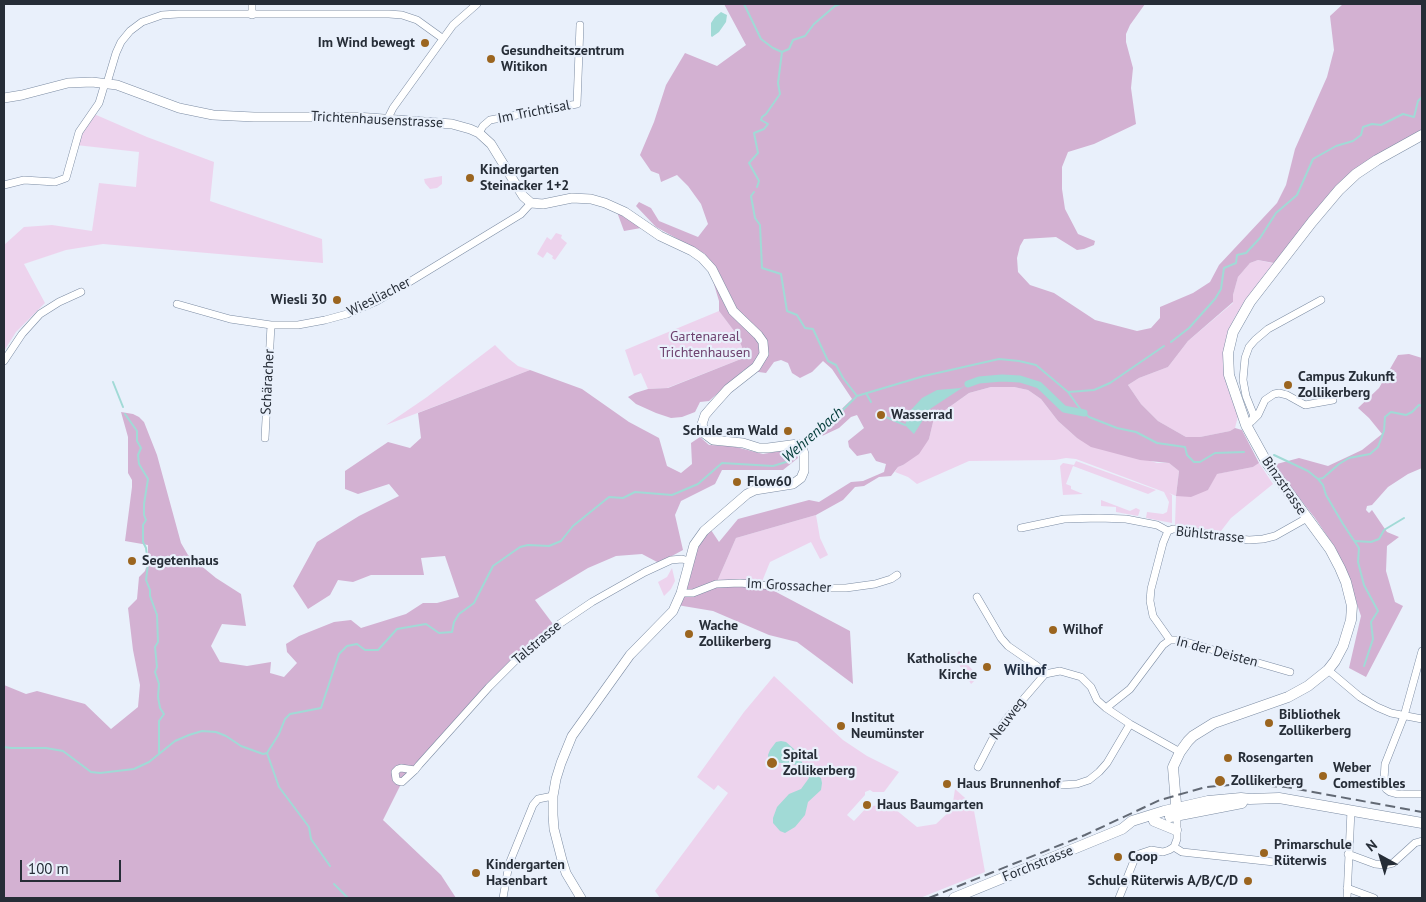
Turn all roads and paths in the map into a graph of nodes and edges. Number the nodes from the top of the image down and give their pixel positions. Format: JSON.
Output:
{"nodes":[{"id":1,"x":252,"y":4,"type":"edge"},
{"id":2,"x":477,"y":4,"type":"edge"},
{"id":3,"x":252,"y":15,"type":"junction"},
{"id":4,"x":580,"y":25,"type":"dead end"},
{"id":5,"x":442,"y":38,"type":"junction"},
{"id":6,"x":106,"y":83,"type":"junction"},
{"id":7,"x":4,"y":98,"type":"edge"},
{"id":8,"x":388,"y":118,"type":"junction"},
{"id":9,"x":479,"y":133,"type":"junction"},
{"id":10,"x":1422,"y":135,"type":"edge"},
{"id":11,"x":4,"y":185,"type":"edge"},
{"id":12,"x":531,"y":203,"type":"junction"},
{"id":13,"x":81,"y":292,"type":"dead end"},
{"id":14,"x":1321,"y":300,"type":"dead end"},
{"id":15,"x":177,"y":304,"type":"dead end"},
{"id":16,"x":271,"y":325,"type":"junction"},
{"id":17,"x":4,"y":361,"type":"edge"},
{"id":18,"x":1333,"y":400,"type":"dead end"},
{"id":19,"x":1248,"y":424,"type":"junction"},
{"id":20,"x":265,"y":438,"type":"dead end"},
{"id":21,"x":1307,"y":518,"type":"junction"},
{"id":22,"x":1021,"y":528,"type":"dead end"},
{"id":23,"x":1168,"y":531,"type":"junction"},
{"id":24,"x":689,"y":561,"type":"junction"},
{"id":25,"x":897,"y":575,"type":"dead end"},
{"id":26,"x":681,"y":593,"type":"junction"},
{"id":27,"x":977,"y":597,"type":"dead end"},
{"id":28,"x":1170,"y":640,"type":"junction"},
{"id":29,"x":1422,"y":651,"type":"edge"},
{"id":30,"x":1328,"y":670,"type":"junction"},
{"id":31,"x":1290,"y":672,"type":"dead end"},
{"id":32,"x":1045,"y":674,"type":"junction"},
{"id":33,"x":1106,"y":708,"type":"junction"},
{"id":34,"x":1404,"y":716,"type":"junction"},
{"id":35,"x":1422,"y":719,"type":"edge"},
{"id":36,"x":1130,"y":724,"type":"junction"},
{"id":37,"x":1180,"y":752,"type":"junction"},
{"id":38,"x":978,"y":767,"type":"dead end"},
{"id":39,"x":414,"y":770,"type":"dead end"},
{"id":40,"x":1061,"y":785,"type":"dead end"},
{"id":41,"x":1422,"y":794,"type":"edge"},
{"id":42,"x":553,"y":796,"type":"junction"},
{"id":43,"x":1351,"y":810,"type":"junction"},
{"id":44,"x":1176,"y":812,"type":"junction"},
{"id":45,"x":1154,"y":821,"type":"junction"},
{"id":46,"x":1422,"y":823,"type":"edge"},
{"id":47,"x":1122,"y":829,"type":"junction"},
{"id":48,"x":1176,"y":830,"type":"junction"},
{"id":49,"x":1422,"y":841,"type":"edge"},
{"id":50,"x":1174,"y":847,"type":"junction"},
{"id":51,"x":1348,"y":854,"type":"junction"},
{"id":52,"x":1274,"y":862,"type":"dead end"},
{"id":53,"x":1348,"y":888,"type":"junction"},
{"id":54,"x":503,"y":898,"type":"edge"},
{"id":55,"x":581,"y":898,"type":"edge"},
{"id":56,"x":954,"y":898,"type":"edge"},
{"id":57,"x":1118,"y":898,"type":"edge"},
{"id":58,"x":1347,"y":898,"type":"edge"},
{"id":59,"x":1374,"y":898,"type":"edge"}],
"edges":[{"from":1,"to":3,"type":"street"},
{"from":2,"to":5,"type":"street"},
{"from":3,"to":5,"type":"street"},
{"from":3,"to":6,"type":"street"},
{"from":4,"to":9,"type":"street","name":"Im Trichtisal"},
{"from":5,"to":8,"type":"street"},
{"from":6,"to":7,"type":"street","name":"Trichtenhausenstrasse"},
{"from":6,"to":8,"type":"street","name":"Trichtenhausenstrasse"},
{"from":6,"to":11,"type":"street"},
{"from":8,"to":9,"type":"street","name":"Trichtenhausenstrasse"},
{"from":9,"to":12,"type":"street","name":"Trichtenhausenstrasse"},
{"from":10,"to":19,"type":"main road","name":"Binzstrasse"},
{"from":12,"to":16,"type":"street","name":"Wiesliacher"},
{"from":12,"to":24,"type":"street"},
{"from":13,"to":17,"type":"street"},
{"from":14,"to":19,"type":"street"},
{"from":15,"to":16,"type":"street","name":"Wiesliacher"},
{"from":16,"to":20,"type":"street","name":"Schäracher"},
{"from":18,"to":19,"type":"street"},
{"from":19,"to":21,"type":"main road","name":"Binzstrasse"},
{"from":21,"to":23,"type":"street","name":"Bühlstrasse"},
{"from":21,"to":30,"type":"main road","name":"Binzstrasse"},
{"from":22,"to":23,"type":"street","name":"Bühlstrasse"},
{"from":23,"to":28,"type":"street","name":"In der Deisten"},
{"from":24,"to":26,"type":"street"},
{"from":24,"to":39,"type":"street","name":"Talstrasse"},
{"from":25,"to":26,"type":"street","name":"Im Grossacher"},
{"from":26,"to":42,"type":"street"},
{"from":27,"to":32,"type":"street"},
{"from":28,"to":31,"type":"street","name":"In der Deisten"},
{"from":28,"to":33,"type":"street"},
{"from":29,"to":34,"type":"street"},
{"from":30,"to":34,"type":"street"},
{"from":30,"to":37,"type":"main road","name":"Binzstrasse"},
{"from":32,"to":33,"type":"street"},
{"from":32,"to":38,"type":"street","name":"Neuweg"},
{"from":33,"to":36,"type":"street"},
{"from":34,"to":35,"type":"street"},
{"from":34,"to":41,"type":"street"},
{"from":36,"to":37,"type":"street"},
{"from":36,"to":40,"type":"street"},
{"from":37,"to":44,"type":"main road","name":"Binzstrasse"},
{"from":42,"to":54,"type":"street"},
{"from":42,"to":55,"type":"street"},
{"from":43,"to":44,"type":"main road","name":"Forchstrasse"},
{"from":43,"to":46,"type":"main road","name":"Forchstrasse"},
{"from":43,"to":51,"type":"street"},
{"from":44,"to":45,"type":"main road","name":"Forchstrasse"},
{"from":44,"to":47,"type":"main road","name":"Forchstrasse"},
{"from":44,"to":48,"type":"street"},
{"from":45,"to":47,"type":"main road","name":"Forchstrasse"},
{"from":45,"to":48,"type":"main road"},
{"from":47,"to":56,"type":"main road","name":"Forchstrasse"},
{"from":48,"to":50,"type":"street"},
{"from":49,"to":51,"type":"street"},
{"from":50,"to":52,"type":"street"},
{"from":50,"to":57,"type":"street"},
{"from":51,"to":53,"type":"street"},
{"from":53,"to":58,"type":"street"},
{"from":53,"to":59,"type":"street"}]}
